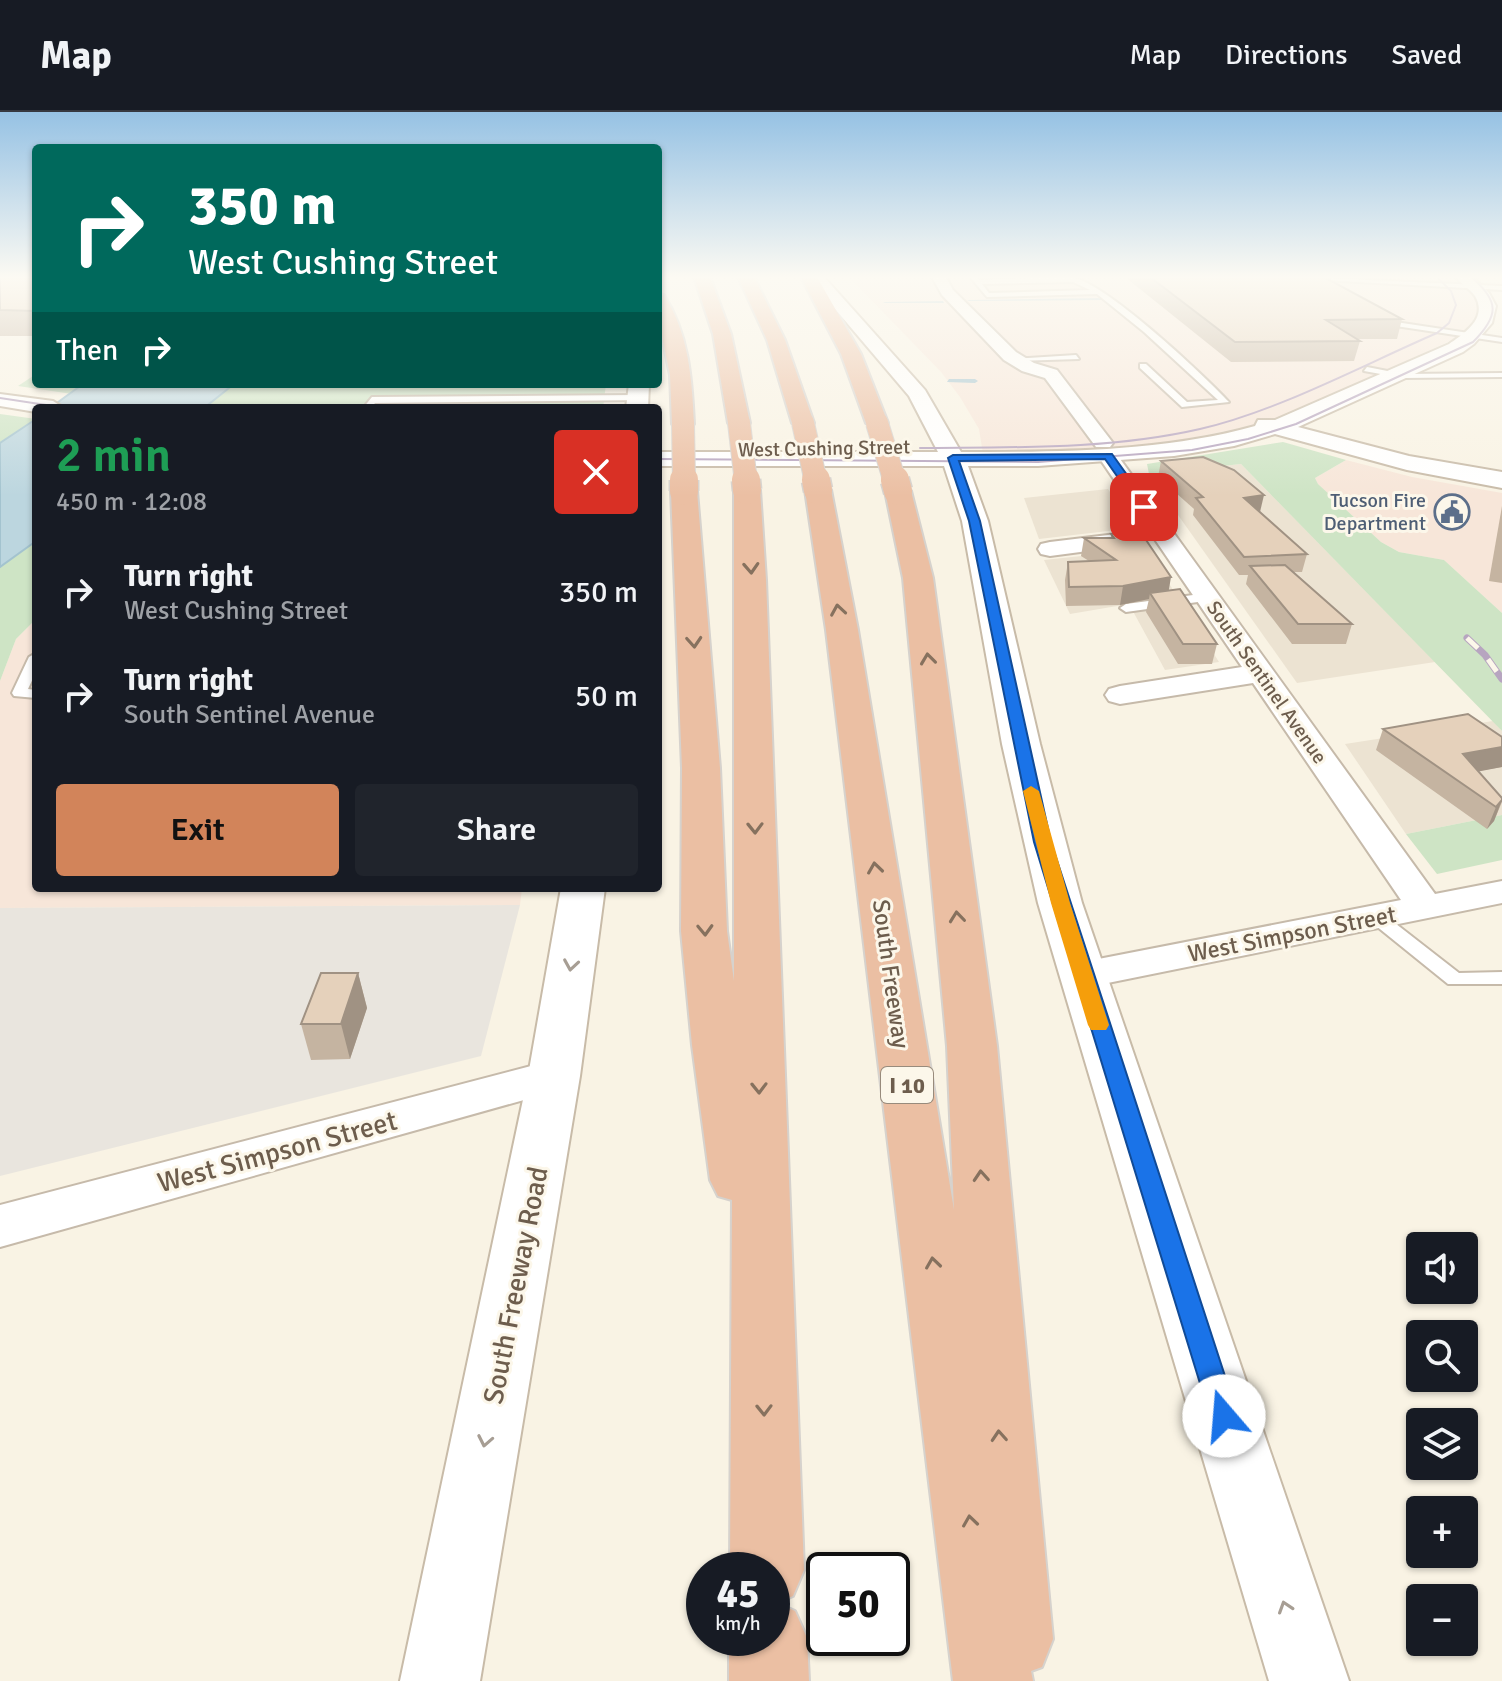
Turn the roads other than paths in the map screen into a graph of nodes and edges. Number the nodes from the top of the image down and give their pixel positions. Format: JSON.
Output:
{"nodes":[{"id":1,"x":677,"y":350,"type":"edge"},
{"id":2,"x":725,"y":350,"type":"edge"},
{"id":3,"x":779,"y":350,"type":"edge"},
{"id":4,"x":849,"y":350,"type":"edge"},
{"id":5,"x":881,"y":350,"type":"edge"},
{"id":6,"x":1005,"y":350,"type":"edge"},
{"id":7,"x":1169,"y":350,"type":"edge"},
{"id":8,"x":1400,"y":350,"type":"edge"},
{"id":9,"x":1449,"y":350,"type":"edge"},
{"id":10,"x":1076,"y":357,"type":"dead end"},
{"id":11,"x":1014,"y":359,"type":"junction"},
{"id":12,"x":1424,"y":362,"type":"junction"},
{"id":13,"x":1143,"y":366,"type":"dead end"},
{"id":14,"x":1367,"y":369,"type":"junction"},
{"id":15,"x":1394,"y":375,"type":"junction"},
{"id":16,"x":1502,"y":375,"type":"edge"},
{"id":17,"x":638,"y":397,"type":"edge"},
{"id":18,"x":0,"y":400,"type":"edge"},
{"id":19,"x":586,"y":403,"type":"edge"},
{"id":20,"x":370,"y":404,"type":"edge"},
{"id":21,"x":32,"y":405,"type":"edge"},
{"id":22,"x":1245,"y":419,"type":"junction"},
{"id":23,"x":1274,"y":428,"type":"junction"},
{"id":24,"x":662,"y":449,"type":"edge"},
{"id":25,"x":1105,"y":449,"type":"junction"},
{"id":26,"x":950,"y":452,"type":"junction"},
{"id":27,"x":662,"y":459,"type":"edge"},
{"id":28,"x":1502,"y":480,"type":"edge"},
{"id":29,"x":1164,"y":535,"type":"junction"},
{"id":30,"x":1050,"y":549,"type":"dead end"},
{"id":31,"x":1208,"y":597,"type":"junction"},
{"id":32,"x":1126,"y":608,"type":"dead end"},
{"id":33,"x":32,"y":665,"type":"edge"},
{"id":34,"x":1262,"y":673,"type":"junction"},
{"id":35,"x":32,"y":694,"type":"edge"},
{"id":36,"x":1120,"y":695,"type":"dead end"},
{"id":37,"x":582,"y":892,"type":"edge"},
{"id":38,"x":1502,"y":892,"type":"edge"},
{"id":39,"x":1426,"y":908,"type":"junction"},
{"id":40,"x":1376,"y":917,"type":"junction"},
{"id":41,"x":1083,"y":975,"type":"junction"},
{"id":42,"x":1502,"y":978,"type":"edge"},
{"id":43,"x":554,"y":1076,"type":"junction"},
{"id":44,"x":0,"y":1226,"type":"edge"},
{"id":45,"x":762,"y":1332,"type":"junction"},
{"id":46,"x":767,"y":1552,"type":"edge"},
{"id":47,"x":768,"y":1656,"type":"edge"},
{"id":48,"x":440,"y":1681,"type":"edge"},
{"id":49,"x":769,"y":1681,"type":"edge"},
{"id":50,"x":993,"y":1681,"type":"edge"},
{"id":51,"x":1017,"y":1681,"type":"edge"},
{"id":52,"x":1309,"y":1681,"type":"edge"}],
"edges":[{"from":1,"to":45,"type":"highway","one_way":true,"bridge":true},
{"from":2,"to":45,"type":"highway","one_way":true,"bridge":true},
{"from":50,"to":3,"type":"highway","name":"South Freeway","number":"I 10","one_way":true,"bridge":true},
{"from":51,"to":4,"type":"highway","one_way":true,"bridge":true},
{"from":5,"to":26,"type":"street"},
{"from":6,"to":11,"type":"street"},
{"from":7,"to":13,"type":"lane"},
{"from":8,"to":14,"type":"street"},
{"from":9,"to":12,"type":"street"},
{"from":10,"to":11,"type":"lane"},
{"from":11,"to":25,"type":"street","name":"South Sentinel Avenue"},
{"from":12,"to":15,"type":"street"},
{"from":12,"to":16,"type":"lane"},
{"from":14,"to":15,"type":"lane"},
{"from":14,"to":22,"type":"street"},
{"from":15,"to":16,"type":"lane"},
{"from":15,"to":23,"type":"street"},
{"from":17,"to":19,"type":"lane"},
{"from":18,"to":21,"type":"street"},
{"from":19,"to":20,"type":"lane"},
{"from":22,"to":23,"type":"street","name":"West Cushing Street"},
{"from":22,"to":25,"type":"street","name":"West Cushing Street"},
{"from":23,"to":25,"type":"street","name":"West Cushing Street"},
{"from":23,"to":28,"type":"street","name":"West Cushing Street"},
{"from":24,"to":26,"type":"street","name":"West Cushing Street"},
{"from":25,"to":26,"type":"street","name":"West Cushing Street"},
{"from":25,"to":29,"type":"street","name":"South Sentinel Avenue"},
{"from":26,"to":27,"type":"street","name":"West Cushing Street"},
{"from":26,"to":41,"type":"street"},
{"from":29,"to":30,"type":"street"},
{"from":29,"to":31,"type":"street","name":"South Sentinel Avenue"},
{"from":31,"to":32,"type":"lane"},
{"from":31,"to":34,"type":"street","name":"South Sentinel Avenue"},
{"from":33,"to":35,"type":"lane"},
{"from":34,"to":36,"type":"street"},
{"from":34,"to":39,"type":"street","name":"South Sentinel Avenue"},
{"from":37,"to":43,"type":"street","name":"South Freeway Road","one_way":true},
{"from":38,"to":39,"type":"street","name":"West Simpson Street"},
{"from":39,"to":40,"type":"street","name":"West Simpson Street"},
{"from":40,"to":41,"type":"street","name":"West Simpson Street"},
{"from":40,"to":42,"type":"lane"},
{"from":52,"to":41,"type":"street","one_way":true},
{"from":43,"to":44,"type":"street","name":"West Simpson Street"},
{"from":43,"to":48,"type":"street","name":"South Freeway Road","one_way":true},
{"from":45,"to":46,"type":"highway","one_way":true},
{"from":47,"to":49,"type":"highway"}]}
